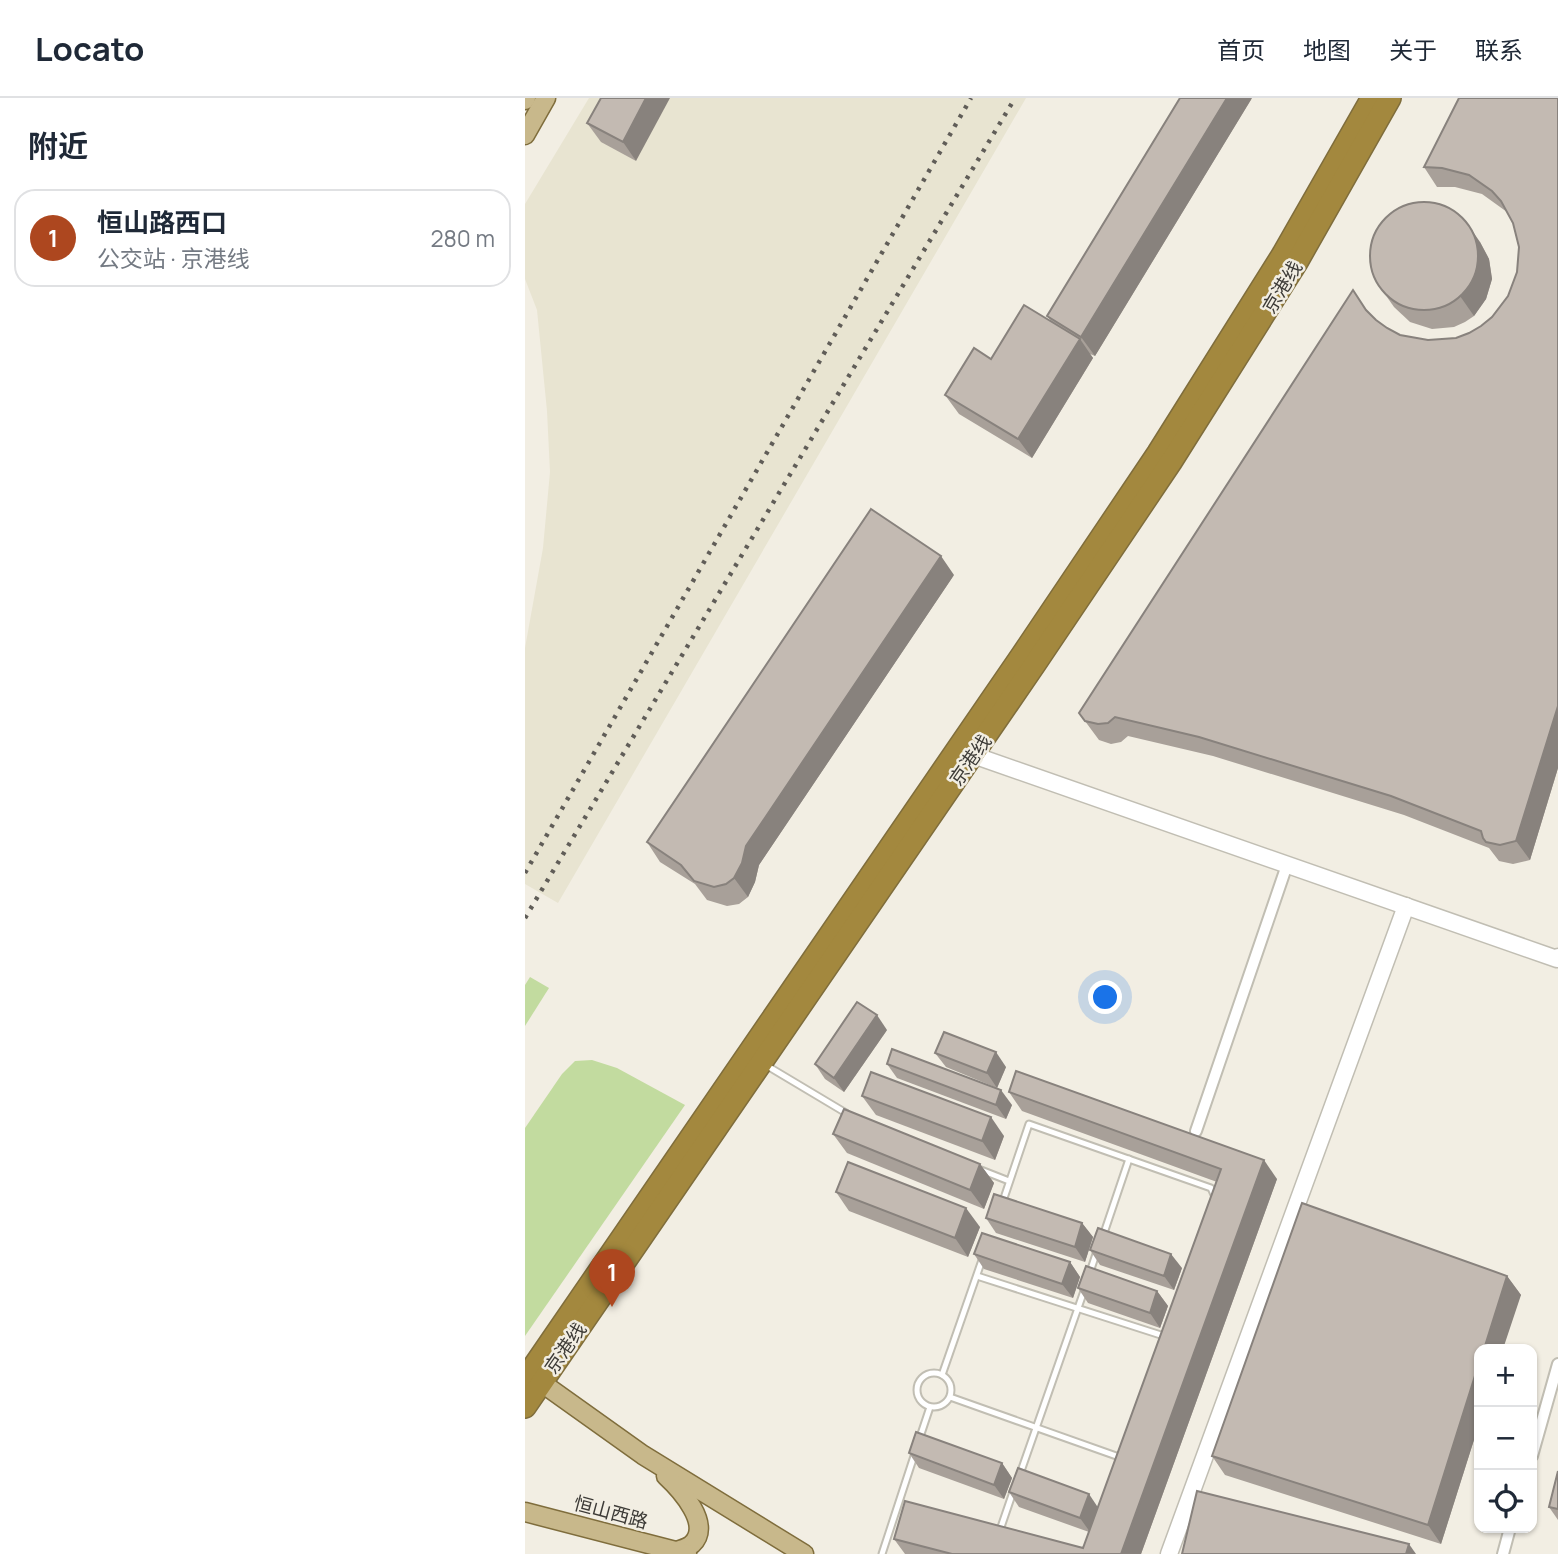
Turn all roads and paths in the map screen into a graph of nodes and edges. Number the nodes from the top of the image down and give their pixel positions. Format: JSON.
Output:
{"nodes":[{"id":1,"x":546,"y":98,"type":"edge"},
{"id":2,"x":1372,"y":98,"type":"edge"},
{"id":3,"x":1391,"y":98,"type":"edge"},
{"id":4,"x":525,"y":135,"type":"edge"},
{"id":5,"x":973,"y":755,"type":"junction"},
{"id":6,"x":1287,"y":865,"type":"junction"},
{"id":7,"x":1406,"y":906,"type":"junction"},
{"id":8,"x":1558,"y":959,"type":"edge"},
{"id":9,"x":1558,"y":970,"type":"edge"},
{"id":10,"x":762,"y":1062,"type":"junction"},
{"id":11,"x":854,"y":1117,"type":"edge"},
{"id":12,"x":1196,"y":1131,"type":"dead end"},
{"id":13,"x":1129,"y":1159,"type":"junction"},
{"id":14,"x":972,"y":1167,"type":"edge"},
{"id":15,"x":1009,"y":1181,"type":"junction"},
{"id":16,"x":1001,"y":1205,"type":"edge"},
{"id":17,"x":1215,"y":1207,"type":"edge"},
{"id":18,"x":985,"y":1253,"type":"edge"},
{"id":19,"x":977,"y":1276,"type":"junction"},
{"id":20,"x":1077,"y":1309,"type":"junction"},
{"id":21,"x":1174,"y":1325,"type":"edge"},
{"id":22,"x":1169,"y":1338,"type":"junction"},
{"id":23,"x":1165,"y":1350,"type":"edge"},
{"id":24,"x":1558,"y":1364,"type":"edge"},
{"id":25,"x":942,"y":1375,"type":"junction"},
{"id":26,"x":533,"y":1381,"type":"edge"},
{"id":27,"x":950,"y":1397,"type":"junction"},
{"id":28,"x":525,"y":1407,"type":"edge"},
{"id":29,"x":930,"y":1407,"type":"junction"},
{"id":30,"x":1036,"y":1427,"type":"junction"},
{"id":31,"x":1537,"y":1438,"type":"edge"},
{"id":32,"x":643,"y":1455,"type":"junction"},
{"id":33,"x":1126,"y":1459,"type":"edge"},
{"id":34,"x":898,"y":1501,"type":"junction"},
{"id":35,"x":911,"y":1505,"type":"edge"},
{"id":36,"x":525,"y":1512,"type":"edge"},
{"id":37,"x":988,"y":1527,"type":"edge"},
{"id":38,"x":1000,"y":1530,"type":"junction"},
{"id":39,"x":1509,"y":1533,"type":"edge"},
{"id":40,"x":1012,"y":1534,"type":"edge"},
{"id":41,"x":682,"y":1553,"type":"edge"},
{"id":42,"x":804,"y":1554,"type":"edge"},
{"id":43,"x":882,"y":1554,"type":"edge"},
{"id":44,"x":1169,"y":1554,"type":"edge"},
{"id":45,"x":1503,"y":1554,"type":"edge"}],
"edges":[{"from":1,"to":4,"type":"main road"},
{"from":2,"to":26,"type":"highway","name":"京港线"},
{"from":3,"to":5,"type":"highway","name":"京港线"},
{"from":5,"to":6,"type":"street"},
{"from":5,"to":10,"type":"highway","name":"京港线"},
{"from":6,"to":7,"type":"street"},
{"from":6,"to":12,"type":"street"},
{"from":7,"to":8,"type":"street"},
{"from":7,"to":44,"type":"street"},
{"from":8,"to":9,"type":"street"},
{"from":10,"to":11,"type":"lane"},
{"from":10,"to":26,"type":"highway","name":"京港线"},
{"from":13,"to":15,"type":"lane"},
{"from":13,"to":17,"type":"lane"},
{"from":13,"to":20,"type":"lane"},
{"from":14,"to":15,"type":"lane"},
{"from":15,"to":16,"type":"lane"},
{"from":18,"to":19,"type":"lane"},
{"from":19,"to":20,"type":"lane"},
{"from":19,"to":25,"type":"lane"},
{"from":20,"to":22,"type":"lane"},
{"from":20,"to":30,"type":"lane"},
{"from":21,"to":22,"type":"lane"},
{"from":22,"to":23,"type":"lane"},
{"from":24,"to":31,"type":"street"},
{"from":25,"to":27,"type":"lane"},
{"from":25,"to":29,"type":"lane"},
{"from":26,"to":28,"type":"highway","name":"京港线"},
{"from":26,"to":32,"type":"main road"},
{"from":27,"to":29,"type":"lane"},
{"from":27,"to":30,"type":"lane"},
{"from":29,"to":34,"type":"lane"},
{"from":30,"to":33,"type":"lane"},
{"from":30,"to":38,"type":"lane"},
{"from":32,"to":41,"type":"main road"},
{"from":32,"to":42,"type":"main road"},
{"from":34,"to":35,"type":"lane"},
{"from":34,"to":43,"type":"lane"},
{"from":36,"to":41,"type":"main road","name":"恒山西路"},
{"from":37,"to":38,"type":"lane"},
{"from":38,"to":40,"type":"lane"},
{"from":39,"to":45,"type":"street"}]}
